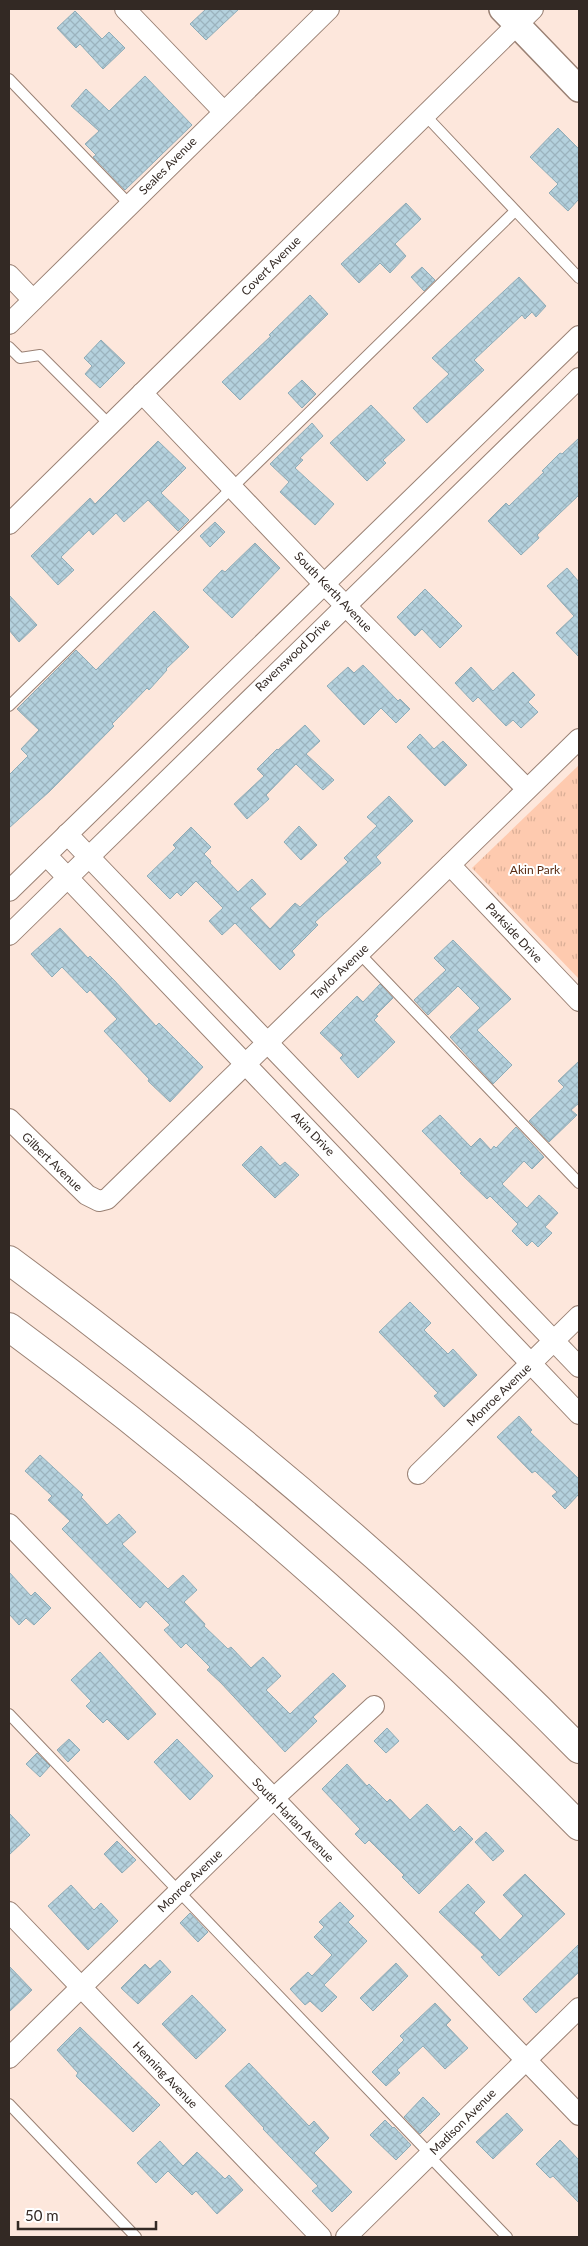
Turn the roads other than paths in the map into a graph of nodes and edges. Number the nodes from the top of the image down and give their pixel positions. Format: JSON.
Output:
{"nodes":[{"id":1,"x":125,"y":9,"type":"edge"},
{"id":2,"x":321,"y":11,"type":"edge"},
{"id":3,"x":518,"y":14,"type":"edge"},
{"id":4,"x":9,"y":79,"type":"edge"},
{"id":5,"x":579,"y":89,"type":"edge"},
{"id":6,"x":223,"y":111,"type":"junction"},
{"id":7,"x":425,"y":115,"type":"junction"},
{"id":8,"x":130,"y":204,"type":"junction"},
{"id":9,"x":516,"y":211,"type":"junction"},
{"id":10,"x":9,"y":275,"type":"edge"},
{"id":11,"x":579,"y":278,"type":"edge"},
{"id":12,"x":33,"y":300,"type":"junction"},
{"id":13,"x":9,"y":324,"type":"edge"},
{"id":14,"x":579,"y":336,"type":"edge"},
{"id":15,"x":9,"y":347,"type":"edge"},
{"id":16,"x":579,"y":378,"type":"edge"},
{"id":17,"x":142,"y":394,"type":"junction"},
{"id":18,"x":110,"y":425,"type":"junction"},
{"id":19,"x":234,"y":488,"type":"junction"},
{"id":20,"x":9,"y":524,"type":"edge"},
{"id":21,"x":323,"y":583,"type":"junction"},
{"id":22,"x":345,"y":605,"type":"junction"},
{"id":23,"x":9,"y":706,"type":"edge"},
{"id":24,"x":579,"y":739,"type":"edge"},
{"id":25,"x":528,"y":789,"type":"junction"},
{"id":26,"x":67,"y":834,"type":"junction"},
{"id":27,"x":46,"y":855,"type":"junction"},
{"id":28,"x":89,"y":856,"type":"junction"},
{"id":29,"x":450,"y":865,"type":"junction"},
{"id":30,"x":67,"y":877,"type":"junction"},
{"id":31,"x":9,"y":891,"type":"edge"},
{"id":32,"x":9,"y":935,"type":"edge"},
{"id":33,"x":360,"y":953,"type":"junction"},
{"id":34,"x":579,"y":1001,"type":"edge"},
{"id":35,"x":268,"y":1043,"type":"junction"},
{"id":36,"x":246,"y":1064,"type":"junction"},
{"id":37,"x":9,"y":1119,"type":"edge"},
{"id":38,"x":579,"y":1183,"type":"edge"},
{"id":39,"x":99,"y":1201,"type":"joint"},
{"id":40,"x":9,"y":1260,"type":"edge"},
{"id":41,"x":579,"y":1316,"type":"edge"},
{"id":42,"x":9,"y":1327,"type":"edge"},
{"id":43,"x":554,"y":1341,"type":"junction"},
{"id":44,"x":531,"y":1363,"type":"junction"},
{"id":45,"x":579,"y":1367,"type":"edge"},
{"id":46,"x":579,"y":1414,"type":"edge"},
{"id":47,"x":418,"y":1474,"type":"dead end"},
{"id":48,"x":9,"y":1524,"type":"edge"},
{"id":49,"x":374,"y":1706,"type":"dead end"},
{"id":50,"x":9,"y":1714,"type":"edge"},
{"id":51,"x":579,"y":1749,"type":"edge"},
{"id":52,"x":273,"y":1800,"type":"junction"},
{"id":53,"x":579,"y":1826,"type":"edge"},
{"id":54,"x":180,"y":1891,"type":"junction"},
{"id":55,"x":9,"y":1912,"type":"edge"},
{"id":56,"x":81,"y":1988,"type":"junction"},
{"id":57,"x":579,"y":2008,"type":"edge"},
{"id":58,"x":9,"y":2058,"type":"edge"},
{"id":59,"x":526,"y":2060,"type":"junction"},
{"id":60,"x":9,"y":2104,"type":"edge"},
{"id":61,"x":579,"y":2115,"type":"edge"},
{"id":62,"x":430,"y":2155,"type":"junction"},
{"id":63,"x":136,"y":2237,"type":"edge"},
{"id":64,"x":320,"y":2237,"type":"edge"},
{"id":65,"x":346,"y":2237,"type":"edge"},
{"id":66,"x":507,"y":2237,"type":"edge"}],
"edges":[{"from":1,"to":6,"type":"street"},
{"from":2,"to":6,"type":"street","name":"Seales Avenue"},
{"from":3,"to":5,"type":"street"},
{"from":3,"to":7,"type":"street","name":"Covert Avenue"},
{"from":4,"to":8,"type":"lane"},
{"from":6,"to":8,"type":"street","name":"Seales Avenue"},
{"from":7,"to":9,"type":"lane"},
{"from":7,"to":17,"type":"street","name":"Covert Avenue"},
{"from":8,"to":12,"type":"street","name":"Seales Avenue"},
{"from":9,"to":11,"type":"lane"},
{"from":9,"to":19,"type":"lane"},
{"from":10,"to":12,"type":"street"},
{"from":12,"to":13,"type":"street","name":"Seales Avenue"},
{"from":14,"to":21,"type":"street"},
{"from":15,"to":18,"type":"lane"},
{"from":16,"to":22,"type":"street","name":"Ravenswood Drive"},
{"from":17,"to":18,"type":"street","name":"Covert Avenue"},
{"from":17,"to":19,"type":"street","name":"South Kerth Avenue"},
{"from":18,"to":20,"type":"street","name":"Covert Avenue"},
{"from":19,"to":21,"type":"street","name":"South Kerth Avenue"},
{"from":19,"to":23,"type":"lane"},
{"from":21,"to":22,"type":"street","name":"South Kerth Avenue"},
{"from":21,"to":26,"type":"street"},
{"from":22,"to":25,"type":"street","name":"South Kerth Avenue"},
{"from":22,"to":28,"type":"street","name":"Ravenswood Drive"},
{"from":24,"to":25,"type":"street","name":"Taylor Avenue"},
{"from":25,"to":29,"type":"street","name":"Taylor Avenue"},
{"from":26,"to":27,"type":"street"},
{"from":26,"to":28,"type":"street"},
{"from":27,"to":30,"type":"street","name":"Akin Drive"},
{"from":27,"to":31,"type":"street"},
{"from":28,"to":30,"type":"street","name":"Ravenswood Drive"},
{"from":28,"to":35,"type":"street"},
{"from":29,"to":33,"type":"street","name":"Taylor Avenue"},
{"from":29,"to":34,"type":"street","name":"Parkside Drive"},
{"from":30,"to":32,"type":"street","name":"Ravenswood Drive"},
{"from":30,"to":36,"type":"street","name":"Akin Drive"},
{"from":33,"to":35,"type":"street","name":"Taylor Avenue"},
{"from":33,"to":38,"type":"lane"},
{"from":35,"to":36,"type":"street","name":"Taylor Avenue"},
{"from":35,"to":43,"type":"street"},
{"from":36,"to":39,"type":"street","name":"Taylor Avenue"},
{"from":36,"to":44,"type":"street","name":"Akin Drive"},
{"from":37,"to":39,"type":"street","name":"Gilbert Avenue"},
{"from":40,"to":51,"type":"highway"},
{"from":41,"to":43,"type":"street","name":"Monroe Avenue"},
{"from":42,"to":53,"type":"highway"},
{"from":43,"to":44,"type":"street","name":"Monroe Avenue"},
{"from":43,"to":45,"type":"street"},
{"from":44,"to":46,"type":"street","name":"Akin Drive"},
{"from":44,"to":47,"type":"street","name":"Monroe Avenue"},
{"from":48,"to":52,"type":"street","name":"South Harlan Avenue"},
{"from":49,"to":52,"type":"street","name":"Monroe Avenue"},
{"from":50,"to":54,"type":"lane"},
{"from":52,"to":54,"type":"street","name":"Monroe Avenue"},
{"from":52,"to":59,"type":"street","name":"South Harlan Avenue"},
{"from":54,"to":56,"type":"street","name":"Monroe Avenue"},
{"from":54,"to":62,"type":"lane"},
{"from":55,"to":56,"type":"street","name":"Henning Avenue"},
{"from":56,"to":58,"type":"street","name":"Monroe Avenue"},
{"from":56,"to":64,"type":"street","name":"Henning Avenue"},
{"from":57,"to":59,"type":"street","name":"Madison Avenue"},
{"from":59,"to":61,"type":"street","name":"South Harlan Avenue"},
{"from":59,"to":62,"type":"street","name":"Madison Avenue"},
{"from":60,"to":63,"type":"lane"},
{"from":62,"to":65,"type":"street","name":"Madison Avenue"},
{"from":62,"to":66,"type":"lane"}]}
